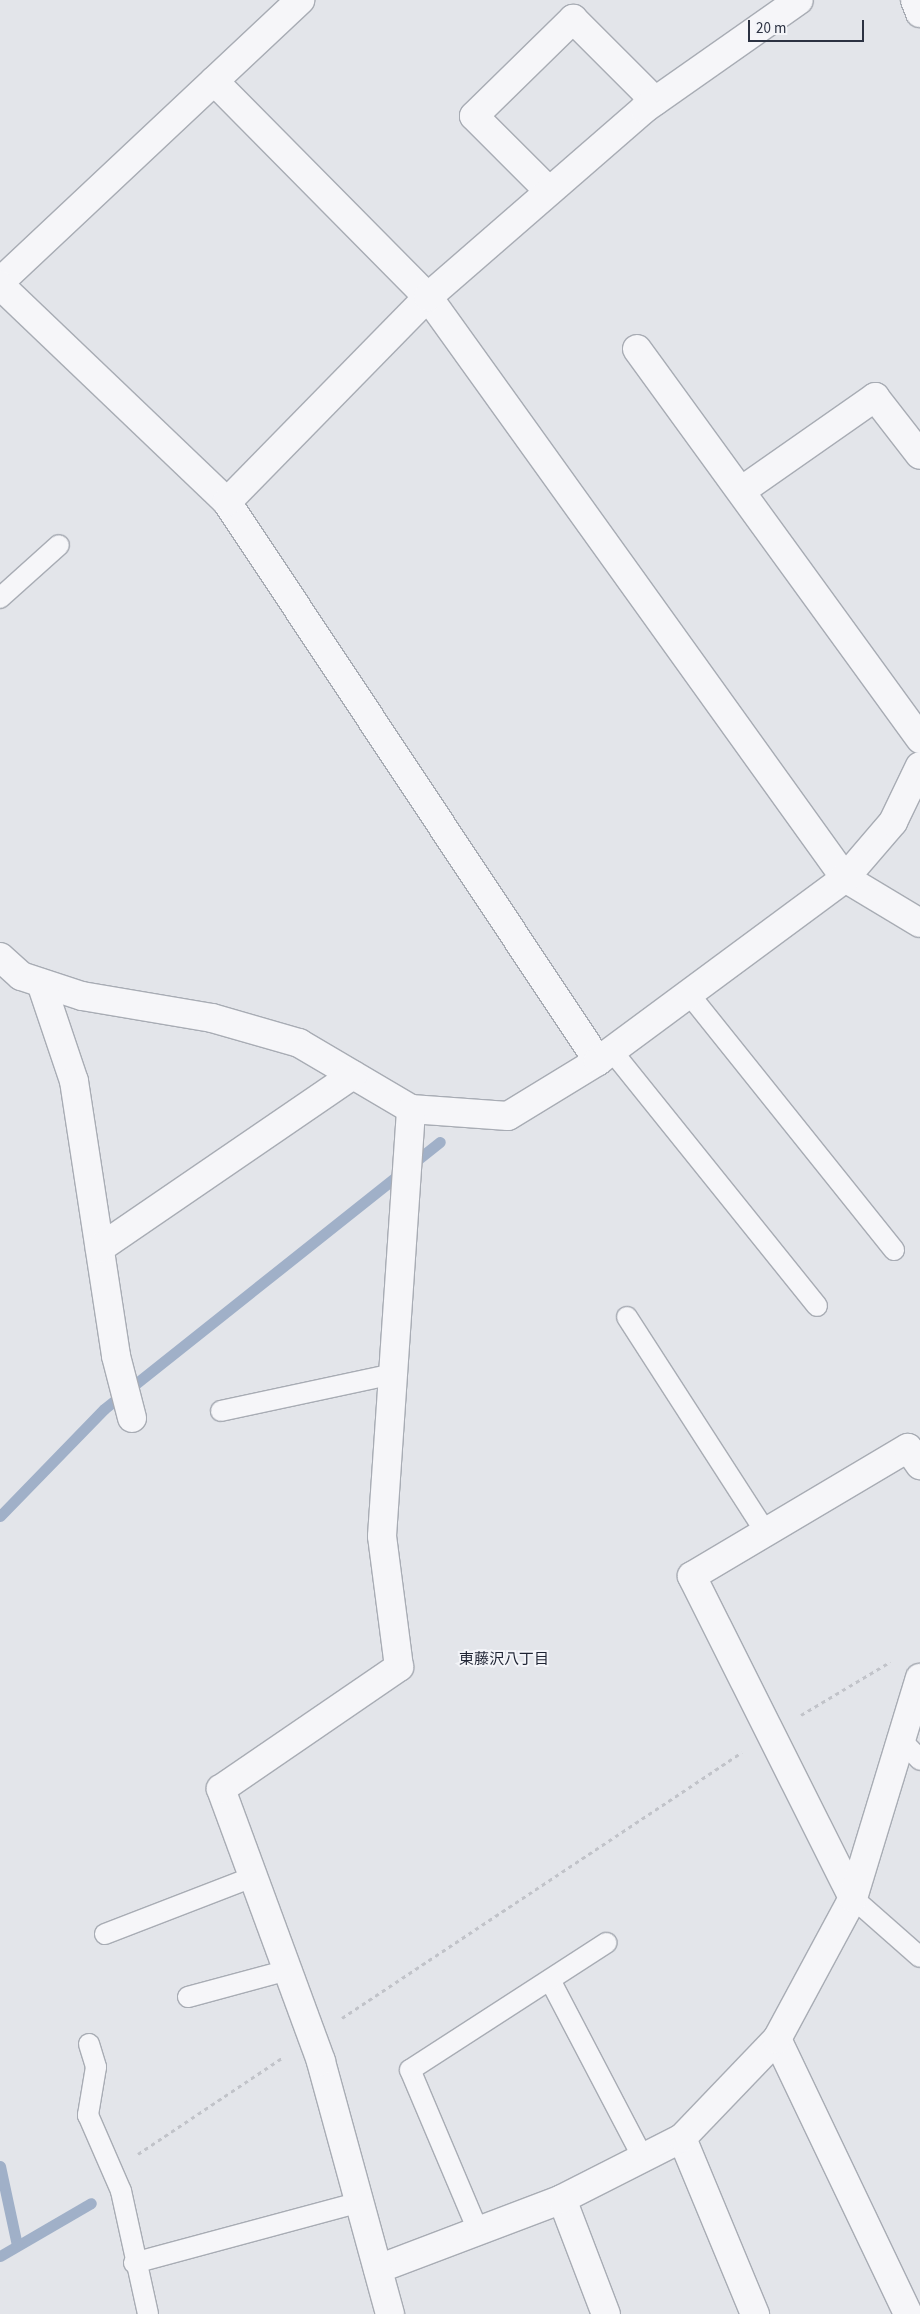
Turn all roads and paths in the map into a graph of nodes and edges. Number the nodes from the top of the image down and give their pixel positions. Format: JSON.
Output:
{"nodes":[{"id":1,"x":300,"y":0,"type":"edge"},
{"id":2,"x":799,"y":0,"type":"edge"},
{"id":3,"x":915,"y":0,"type":"edge"},
{"id":4,"x":920,"y":13,"type":"edge"},
{"id":5,"x":214,"y":80,"type":"junction"},
{"id":6,"x":655,"y":101,"type":"junction"},
{"id":7,"x":549,"y":191,"type":"junction"},
{"id":8,"x":0,"y":282,"type":"edge"},
{"id":9,"x":0,"y":286,"type":"edge"},
{"id":10,"x":428,"y":297,"type":"junction"},
{"id":11,"x":637,"y":350,"type":"dead end"},
{"id":12,"x":920,"y":456,"type":"edge"},
{"id":13,"x":741,"y":491,"type":"junction"},
{"id":14,"x":227,"y":502,"type":"junction"},
{"id":15,"x":59,"y":545,"type":"dead end"},
{"id":16,"x":0,"y":598,"type":"edge"},
{"id":17,"x":920,"y":739,"type":"edge"},
{"id":18,"x":920,"y":766,"type":"edge"},
{"id":19,"x":845,"y":878,"type":"junction"},
{"id":20,"x":920,"y":923,"type":"edge"},
{"id":21,"x":0,"y":957,"type":"edge"},
{"id":22,"x":41,"y":982,"type":"junction"},
{"id":23,"x":689,"y":994,"type":"junction"},
{"id":24,"x":605,"y":1056,"type":"junction"},
{"id":25,"x":354,"y":1075,"type":"junction"},
{"id":26,"x":411,"y":1109,"type":"junction"},
{"id":27,"x":100,"y":1248,"type":"junction"},
{"id":28,"x":894,"y":1250,"type":"dead end"},
{"id":29,"x":818,"y":1306,"type":"dead end"},
{"id":30,"x":627,"y":1317,"type":"dead end"},
{"id":31,"x":394,"y":1374,"type":"junction"},
{"id":32,"x":221,"y":1410,"type":"dead end"},
{"id":33,"x":132,"y":1418,"type":"dead end"},
{"id":34,"x":920,"y":1465,"type":"edge"},
{"id":35,"x":765,"y":1532,"type":"junction"},
{"id":36,"x":893,"y":1660,"type":"dead end"},
{"id":37,"x":920,"y":1678,"type":"edge"},
{"id":38,"x":768,"y":1734,"type":"junction"},
{"id":39,"x":900,"y":1739,"type":"junction"},
{"id":40,"x":920,"y":1760,"type":"edge"},
{"id":41,"x":253,"y":1877,"type":"junction"},
{"id":42,"x":853,"y":1898,"type":"junction"},
{"id":43,"x":105,"y":1934,"type":"dead end"},
{"id":44,"x":606,"y":1943,"type":"dead end"},
{"id":45,"x":920,"y":1957,"type":"edge"},
{"id":46,"x":288,"y":1970,"type":"junction"},
{"id":47,"x":550,"y":1980,"type":"junction"},
{"id":48,"x":188,"y":1997,"type":"dead end"},
{"id":49,"x":312,"y":2038,"type":"junction"},
{"id":50,"x":777,"y":2039,"type":"junction"},
{"id":51,"x":89,"y":2044,"type":"dead end"},
{"id":52,"x":682,"y":2138,"type":"junction"},
{"id":53,"x":643,"y":2158,"type":"junction"},
{"id":54,"x":112,"y":2171,"type":"junction"},
{"id":55,"x":562,"y":2199,"type":"junction"},
{"id":56,"x":360,"y":2202,"type":"junction"},
{"id":57,"x":479,"y":2233,"type":"junction"},
{"id":58,"x":134,"y":2263,"type":"junction"},
{"id":59,"x":378,"y":2269,"type":"junction"},
{"id":60,"x":148,"y":2314,"type":"edge"},
{"id":61,"x":390,"y":2314,"type":"edge"},
{"id":62,"x":606,"y":2314,"type":"edge"},
{"id":63,"x":755,"y":2314,"type":"edge"},
{"id":64,"x":908,"y":2314,"type":"edge"}],
"edges":[{"from":1,"to":5,"type":"street"},
{"from":2,"to":6,"type":"street"},
{"from":3,"to":4,"type":"street"},
{"from":5,"to":8,"type":"street"},
{"from":5,"to":10,"type":"street"},
{"from":6,"to":7,"type":"street"},
{"from":6,"to":7,"type":"street"},
{"from":7,"to":10,"type":"street"},
{"from":9,"to":14,"type":"street"},
{"from":10,"to":14,"type":"street"},
{"from":10,"to":19,"type":"street"},
{"from":11,"to":13,"type":"street"},
{"from":12,"to":13,"type":"street"},
{"from":13,"to":17,"type":"street"},
{"from":14,"to":24,"type":"street"},
{"from":15,"to":16,"type":"lane"},
{"from":18,"to":19,"type":"street"},
{"from":19,"to":20,"type":"street"},
{"from":19,"to":23,"type":"street"},
{"from":21,"to":22,"type":"street"},
{"from":22,"to":25,"type":"street"},
{"from":22,"to":27,"type":"street"},
{"from":23,"to":24,"type":"street"},
{"from":23,"to":28,"type":"lane"},
{"from":24,"to":26,"type":"street"},
{"from":24,"to":29,"type":"lane"},
{"from":25,"to":26,"type":"street"},
{"from":25,"to":27,"type":"street"},
{"from":26,"to":31,"type":"street"},
{"from":27,"to":33,"type":"street"},
{"from":30,"to":35,"type":"lane"},
{"from":31,"to":32,"type":"lane"},
{"from":31,"to":41,"type":"street"},
{"from":34,"to":35,"type":"street"},
{"from":35,"to":38,"type":"street"},
{"from":36,"to":38,"type":"path"},
{"from":37,"to":39,"type":"street"},
{"from":38,"to":42,"type":"street"},
{"from":38,"to":49,"type":"path"},
{"from":39,"to":40,"type":"lane"},
{"from":39,"to":42,"type":"street"},
{"from":41,"to":43,"type":"lane"},
{"from":41,"to":46,"type":"street"},
{"from":42,"to":45,"type":"lane"},
{"from":42,"to":50,"type":"street"},
{"from":44,"to":47,"type":"lane"},
{"from":46,"to":48,"type":"lane"},
{"from":46,"to":49,"type":"street"},
{"from":47,"to":53,"type":"lane"},
{"from":47,"to":57,"type":"lane"},
{"from":49,"to":54,"type":"path"},
{"from":49,"to":56,"type":"street"},
{"from":50,"to":52,"type":"street"},
{"from":50,"to":64,"type":"street"},
{"from":51,"to":54,"type":"lane"},
{"from":52,"to":53,"type":"street"},
{"from":52,"to":63,"type":"street"},
{"from":53,"to":55,"type":"street"},
{"from":54,"to":58,"type":"lane"},
{"from":55,"to":57,"type":"street"},
{"from":55,"to":62,"type":"street"},
{"from":56,"to":58,"type":"lane"},
{"from":56,"to":59,"type":"street"},
{"from":57,"to":59,"type":"street"},
{"from":58,"to":60,"type":"lane"},
{"from":59,"to":61,"type":"street"}]}
